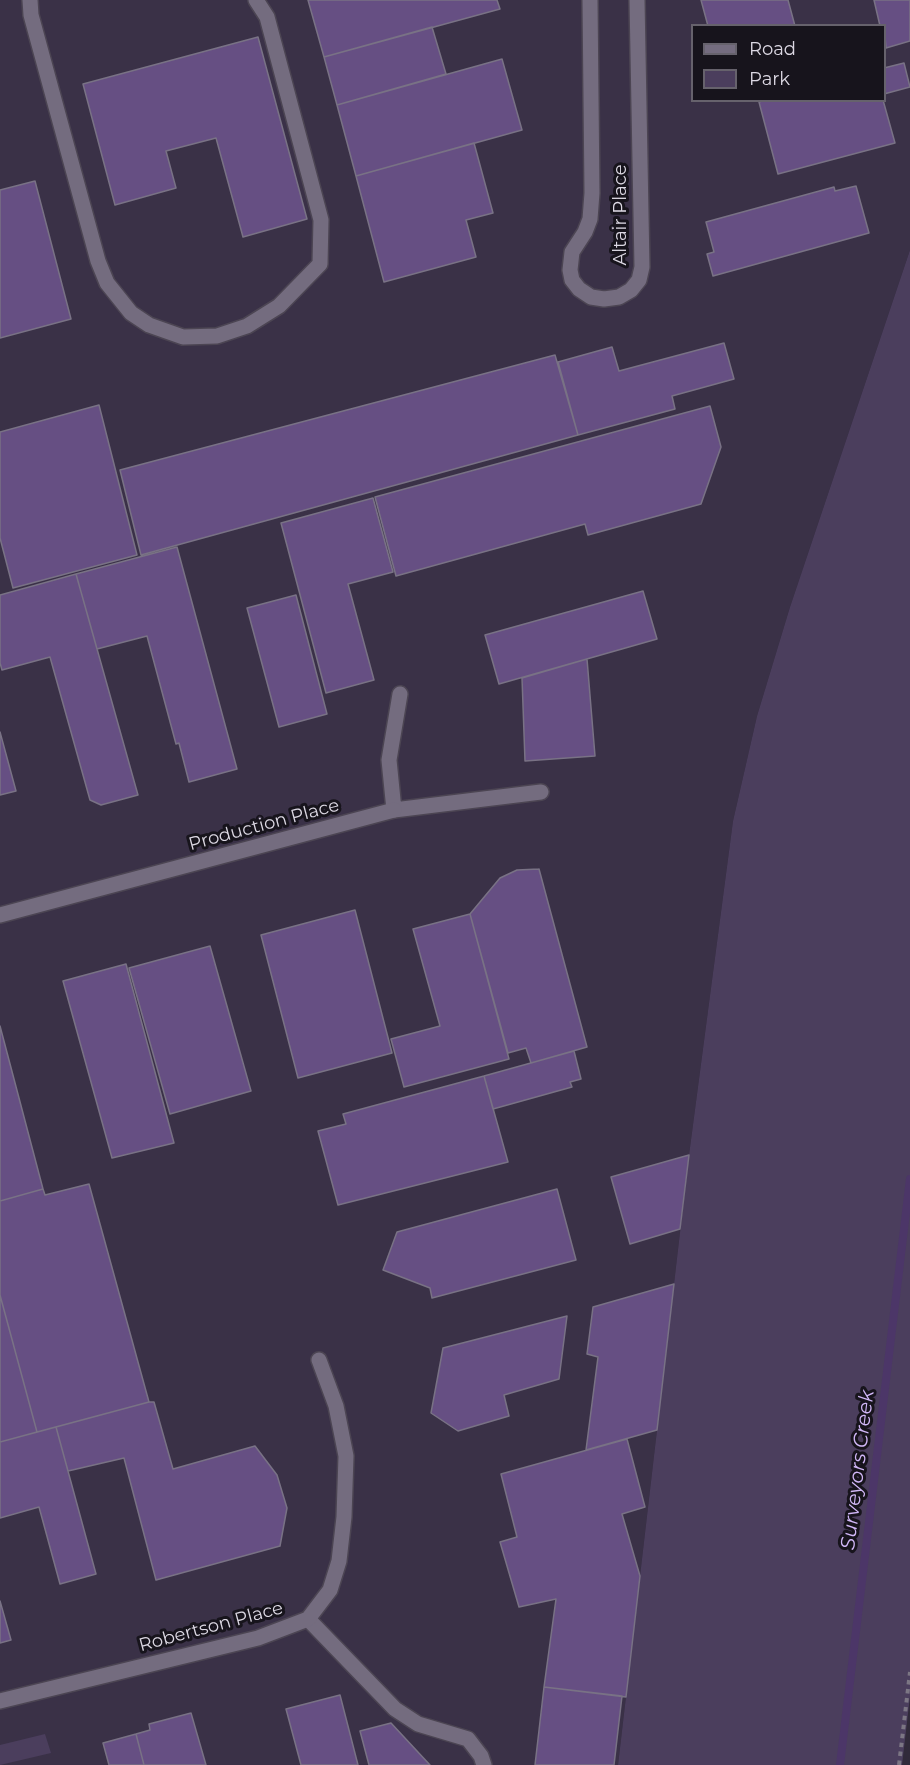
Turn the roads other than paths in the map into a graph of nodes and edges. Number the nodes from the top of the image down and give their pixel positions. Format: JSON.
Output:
{"nodes":[{"id":1,"x":30,"y":0,"type":"edge"},
{"id":2,"x":256,"y":0,"type":"edge"},
{"id":3,"x":590,"y":0,"type":"edge"},
{"id":4,"x":637,"y":0,"type":"edge"},
{"id":5,"x":400,"y":694,"type":"dead end"},
{"id":6,"x":541,"y":792,"type":"dead end"},
{"id":7,"x":394,"y":810,"type":"junction"},
{"id":8,"x":0,"y":915,"type":"edge"},
{"id":9,"x":319,"y":1360,"type":"dead end"},
{"id":10,"x":308,"y":1619,"type":"junction"},
{"id":11,"x":0,"y":1701,"type":"edge"},
{"id":12,"x":484,"y":1765,"type":"edge"}],
"edges":[{"from":1,"to":2,"type":"street"},
{"from":3,"to":4,"type":"street","name":"Altair Place"},
{"from":5,"to":7,"type":"street"},
{"from":6,"to":7,"type":"street","name":"Production Place"},
{"from":7,"to":8,"type":"street","name":"Production Place"},
{"from":9,"to":10,"type":"street","name":"Robertson Place"},
{"from":10,"to":11,"type":"street","name":"Robertson Place"},
{"from":10,"to":12,"type":"street"}]}
